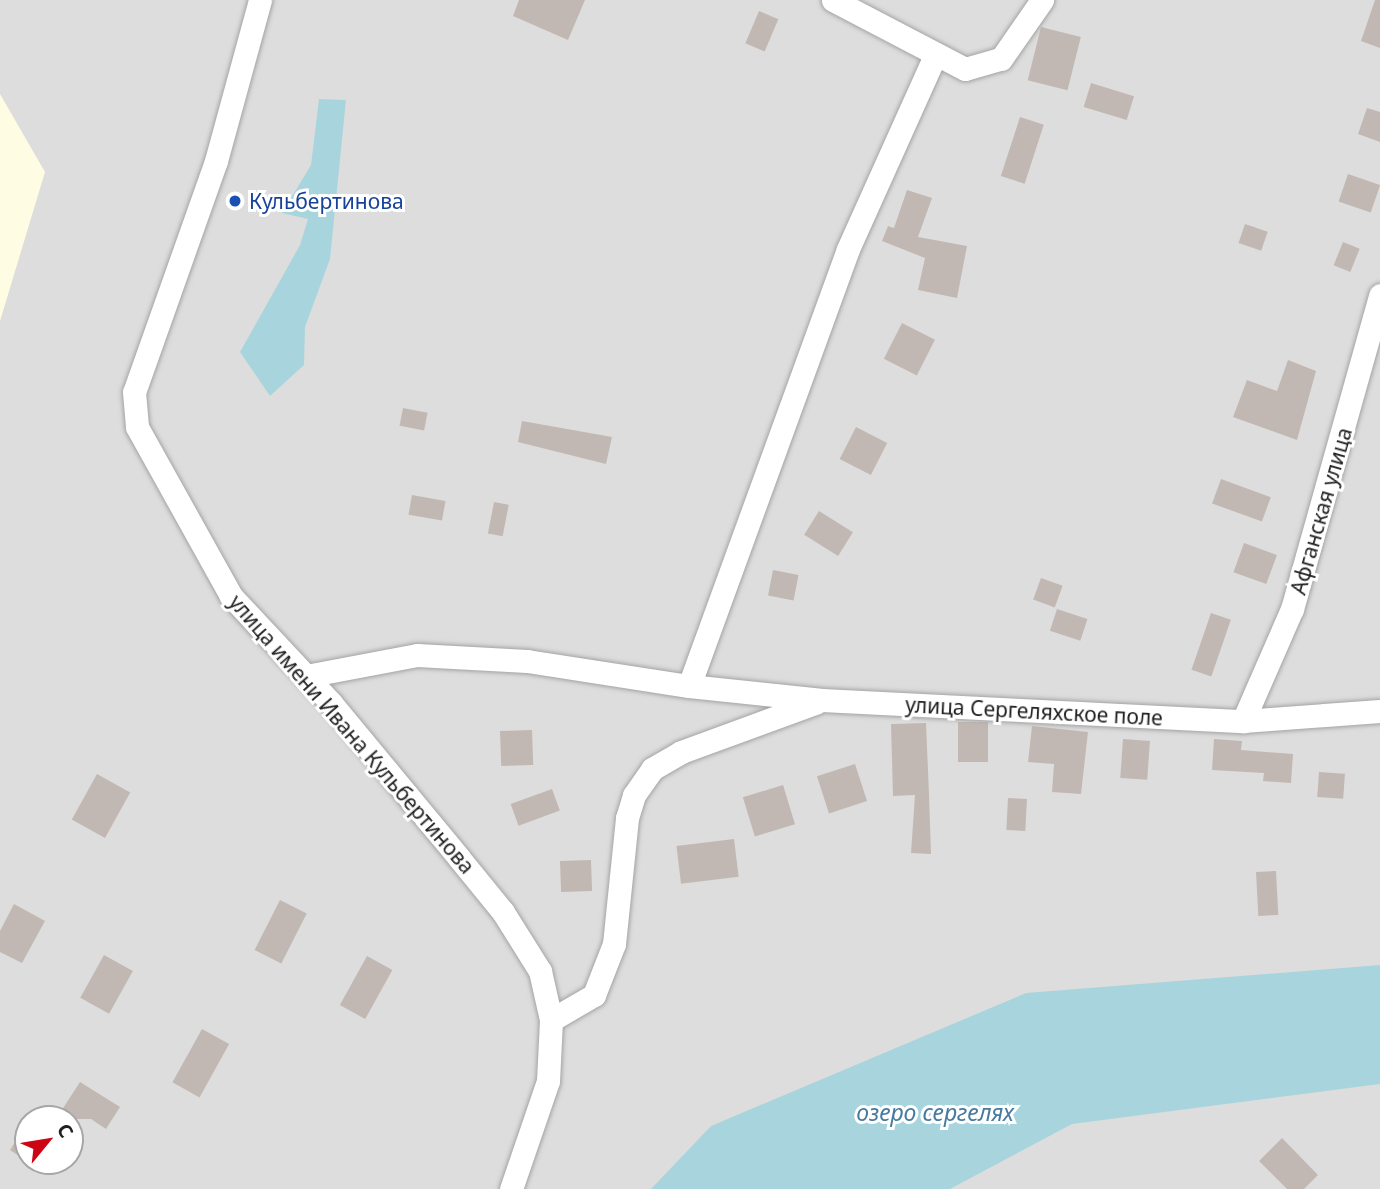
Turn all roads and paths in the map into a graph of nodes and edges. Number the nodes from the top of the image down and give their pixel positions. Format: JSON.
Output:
{"nodes":[{"id":1,"x":260,"y":0,"type":"edge"},
{"id":2,"x":834,"y":0,"type":"edge"},
{"id":3,"x":1042,"y":0,"type":"edge"},
{"id":4,"x":935,"y":55,"type":"junction"},
{"id":5,"x":1380,"y":295,"type":"edge"},
{"id":6,"x":306,"y":676,"type":"junction"},
{"id":7,"x":689,"y":686,"type":"junction"},
{"id":8,"x":822,"y":700,"type":"junction"},
{"id":9,"x":1380,"y":711,"type":"edge"},
{"id":10,"x":1243,"y":721,"type":"junction"},
{"id":11,"x":551,"y":1020,"type":"junction"},
{"id":12,"x":510,"y":1189,"type":"edge"}],
"edges":[{"from":1,"to":6,"type":"street","name":"улица имени Ивана Кульбертинова"},
{"from":2,"to":4,"type":"street"},
{"from":3,"to":4,"type":"street"},
{"from":4,"to":7,"type":"street"},
{"from":5,"to":10,"type":"street","name":"Афганская улица"},
{"from":6,"to":7,"type":"street","name":"улица Сергеляхское поле"},
{"from":6,"to":11,"type":"street","name":"улица имени Ивана Кульбертинова"},
{"from":7,"to":8,"type":"street","name":"улица Сергеляхское поле"},
{"from":8,"to":10,"type":"street","name":"улица Сергеляхское поле"},
{"from":8,"to":11,"type":"street"},
{"from":9,"to":10,"type":"street","name":"улица Сергеляхское поле"},
{"from":11,"to":12,"type":"street","name":"улица имени Ивана Кульбертинова"}]}
